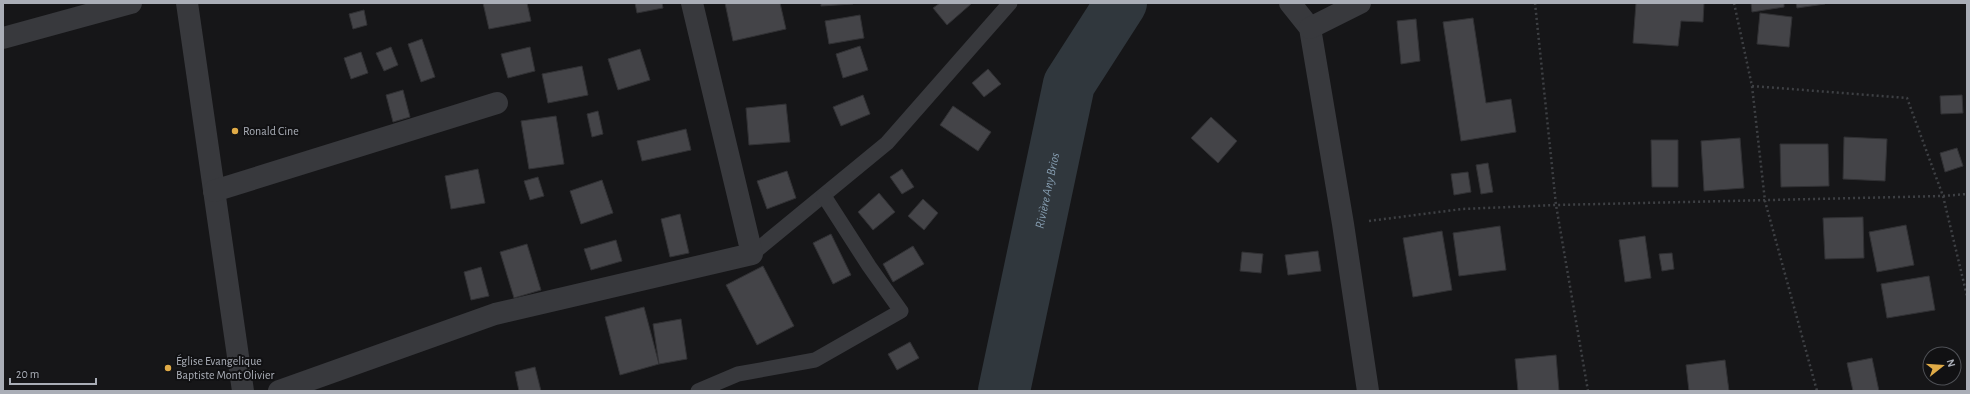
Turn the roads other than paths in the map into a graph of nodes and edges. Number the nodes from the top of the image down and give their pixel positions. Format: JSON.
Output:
{"nodes":[{"id":1,"x":131,"y":3,"type":"edge"},
{"id":2,"x":187,"y":3,"type":"edge"},
{"id":3,"x":692,"y":3,"type":"edge"},
{"id":4,"x":1010,"y":3,"type":"edge"},
{"id":5,"x":1290,"y":3,"type":"edge"},
{"id":6,"x":1360,"y":3,"type":"edge"},
{"id":7,"x":1310,"y":28,"type":"junction"},
{"id":8,"x":3,"y":38,"type":"edge"},
{"id":9,"x":497,"y":103,"type":"dead end"},
{"id":10,"x":214,"y":191,"type":"junction"},
{"id":11,"x":824,"y":196,"type":"junction"},
{"id":12,"x":752,"y":254,"type":"junction"},
{"id":13,"x":243,"y":391,"type":"edge"},
{"id":14,"x":279,"y":391,"type":"edge"},
{"id":15,"x":698,"y":391,"type":"edge"},
{"id":16,"x":1368,"y":391,"type":"edge"}],
"edges":[{"from":1,"to":8,"type":"street"},
{"from":2,"to":10,"type":"street"},
{"from":3,"to":12,"type":"street"},
{"from":4,"to":11,"type":"lane"},
{"from":5,"to":7,"type":"street"},
{"from":6,"to":7,"type":"street"},
{"from":7,"to":16,"type":"street"},
{"from":9,"to":10,"type":"street"},
{"from":10,"to":13,"type":"street"},
{"from":11,"to":12,"type":"lane"},
{"from":11,"to":15,"type":"lane"},
{"from":12,"to":14,"type":"street"}]}
